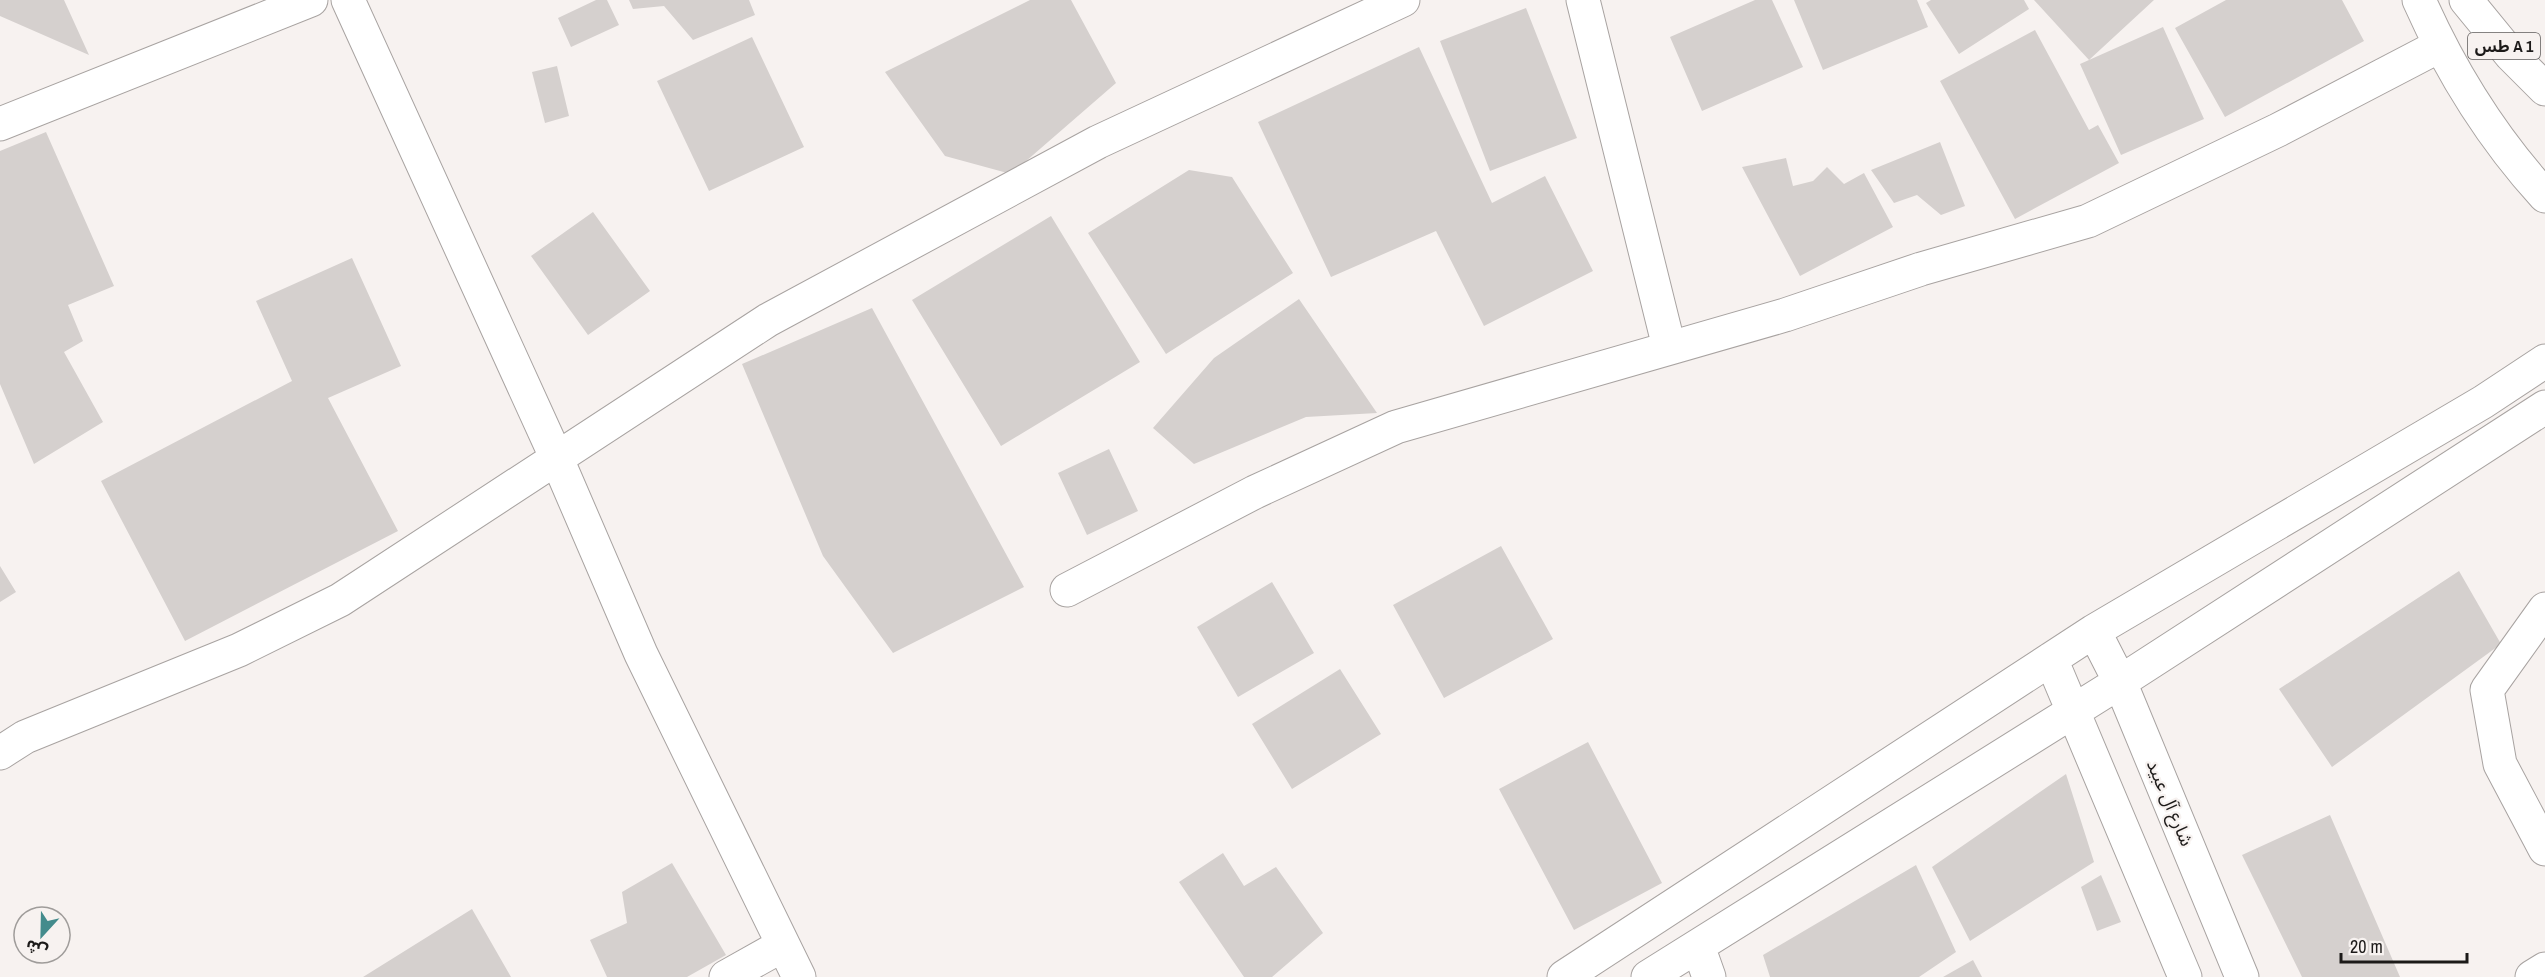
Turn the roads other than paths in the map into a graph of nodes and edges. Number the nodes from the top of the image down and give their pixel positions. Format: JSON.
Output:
{"nodes":[{"id":1,"x":311,"y":0,"type":"edge"},
{"id":2,"x":348,"y":0,"type":"edge"},
{"id":3,"x":1403,"y":0,"type":"edge"},
{"id":4,"x":1583,"y":0,"type":"edge"},
{"id":5,"x":2419,"y":0,"type":"edge"},
{"id":6,"x":2466,"y":0,"type":"edge"},
{"id":7,"x":2439,"y":46,"type":"junction"},
{"id":8,"x":2545,"y":89,"type":"edge"},
{"id":9,"x":0,"y":124,"type":"edge"},
{"id":10,"x":2545,"y":196,"type":"edge"},
{"id":11,"x":1669,"y":347,"type":"junction"},
{"id":12,"x":2545,"y":361,"type":"edge"},
{"id":13,"x":2545,"y":407,"type":"edge"},
{"id":14,"x":557,"y":459,"type":"junction"},
{"id":15,"x":1067,"y":590,"type":"dead end"},
{"id":16,"x":2545,"y":609,"type":"edge"},
{"id":17,"x":2094,"y":632,"type":"junction"},
{"id":18,"x":2051,"y":659,"type":"junction"},
{"id":19,"x":2120,"y":682,"type":"junction"},
{"id":20,"x":2074,"y":711,"type":"junction"},
{"id":21,"x":0,"y":753,"type":"edge"},
{"id":22,"x":2545,"y":849,"type":"edge"},
{"id":23,"x":783,"y":945,"type":"junction"},
{"id":24,"x":1698,"y":946,"type":"junction"},
{"id":25,"x":2545,"y":969,"type":"edge"},
{"id":26,"x":726,"y":977,"type":"edge"},
{"id":27,"x":799,"y":977,"type":"edge"},
{"id":28,"x":1563,"y":977,"type":"edge"},
{"id":29,"x":1648,"y":977,"type":"edge"},
{"id":30,"x":1709,"y":977,"type":"edge"},
{"id":31,"x":2185,"y":977,"type":"edge"},
{"id":32,"x":2242,"y":977,"type":"edge"},
{"id":33,"x":2532,"y":977,"type":"edge"}],
"edges":[{"from":1,"to":9,"type":"main road"},
{"from":2,"to":14,"type":"main road"},
{"from":3,"to":14,"type":"main road"},
{"from":4,"to":11,"type":"main road"},
{"from":5,"to":7,"type":"main road"},
{"from":6,"to":8,"type":"main road","number":"طس A 1"},
{"from":7,"to":10,"type":"main road"},
{"from":7,"to":11,"type":"main road"},
{"from":11,"to":15,"type":"main road"},
{"from":12,"to":17,"type":"main road"},
{"from":13,"to":19,"type":"main road"},
{"from":14,"to":21,"type":"main road"},
{"from":14,"to":23,"type":"main road"},
{"from":16,"to":22,"type":"main road"},
{"from":17,"to":18,"type":"main road"},
{"from":17,"to":19,"type":"main road","name":"شارع آل عبيد"},
{"from":18,"to":20,"type":"main road"},
{"from":18,"to":28,"type":"main road"},
{"from":19,"to":20,"type":"main road"},
{"from":19,"to":32,"type":"main road","name":"شارع آل عبيد"},
{"from":20,"to":24,"type":"main road"},
{"from":20,"to":31,"type":"main road"},
{"from":23,"to":26,"type":"main road"},
{"from":23,"to":27,"type":"main road"},
{"from":24,"to":29,"type":"main road"},
{"from":24,"to":30,"type":"main road"},
{"from":25,"to":33,"type":"main road"}]}
